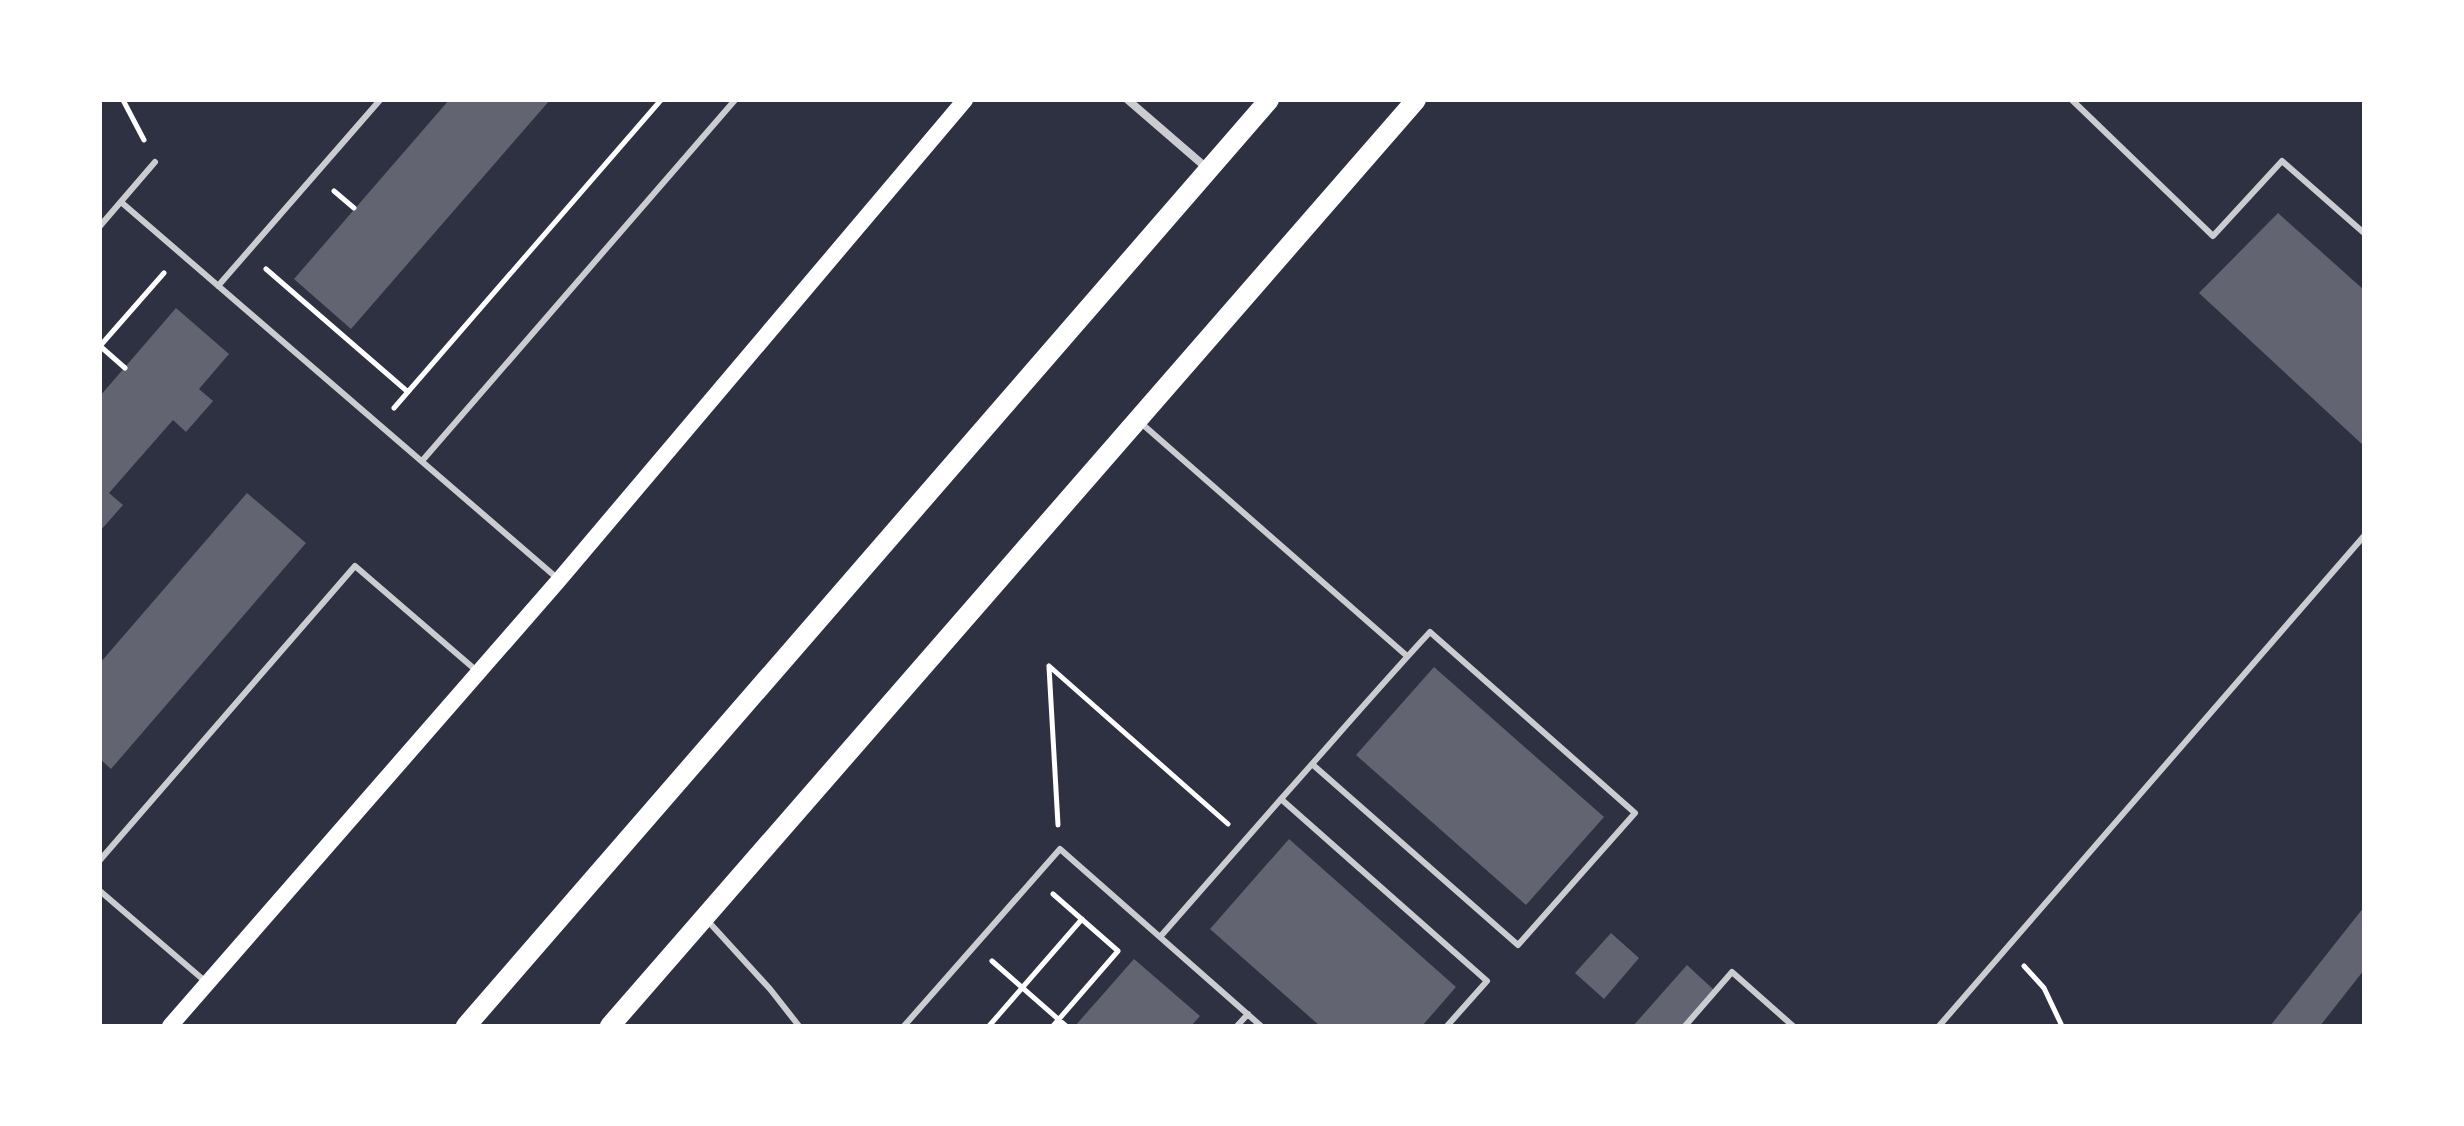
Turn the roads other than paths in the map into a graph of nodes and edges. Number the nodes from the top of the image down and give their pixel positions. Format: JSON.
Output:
{"nodes":[{"id":1,"x":380,"y":100,"type":"edge"},
{"id":2,"x":735,"y":100,"type":"edge"},
{"id":3,"x":965,"y":100,"type":"edge"},
{"id":4,"x":1128,"y":100,"type":"edge"},
{"id":5,"x":1269,"y":100,"type":"edge"},
{"id":6,"x":1416,"y":100,"type":"edge"},
{"id":7,"x":2072,"y":100,"type":"edge"},
{"id":8,"x":155,"y":162,"type":"road end"},
{"id":9,"x":1209,"y":170,"type":"junction"},
{"id":10,"x":121,"y":202,"type":"junction"},
{"id":11,"x":100,"y":226,"type":"edge"},
{"id":12,"x":2364,"y":233,"type":"edge"},
{"id":13,"x":218,"y":286,"type":"junction"},
{"id":14,"x":1139,"y":420,"type":"junction"},
{"id":15,"x":422,"y":461,"type":"junction"},
{"id":16,"x":2364,"y":536,"type":"edge"},
{"id":17,"x":559,"y":580,"type":"junction"},
{"id":18,"x":1407,"y":656,"type":"junction"},
{"id":19,"x":478,"y":672,"type":"junction"},
{"id":20,"x":1312,"y":764,"type":"junction"},
{"id":21,"x":1281,"y":799,"type":"junction"},
{"id":22,"x":100,"y":860,"type":"edge"},
{"id":23,"x":100,"y":891,"type":"edge"},
{"id":24,"x":705,"y":917,"type":"junction"},
{"id":25,"x":1160,"y":937,"type":"junction"},
{"id":26,"x":207,"y":983,"type":"junction"},
{"id":27,"x":1248,"y":1014,"type":"junction"},
{"id":28,"x":170,"y":1026,"type":"edge"},
{"id":29,"x":466,"y":1026,"type":"edge"},
{"id":30,"x":610,"y":1026,"type":"edge"},
{"id":31,"x":799,"y":1026,"type":"edge"},
{"id":32,"x":904,"y":1026,"type":"edge"},
{"id":33,"x":1237,"y":1026,"type":"edge"},
{"id":34,"x":1261,"y":1026,"type":"edge"},
{"id":35,"x":1447,"y":1026,"type":"edge"},
{"id":36,"x":1685,"y":1026,"type":"edge"},
{"id":37,"x":1793,"y":1026,"type":"edge"},
{"id":38,"x":1939,"y":1026,"type":"edge"}],
"edges":[{"from":1,"to":13,"type":"lane"},
{"from":2,"to":15,"type":"lane"},
{"from":3,"to":17,"type":"main road"},
{"from":4,"to":9,"type":"street"},
{"from":5,"to":9,"type":"main road"},
{"from":6,"to":14,"type":"main road"},
{"from":7,"to":12,"type":"lane"},
{"from":8,"to":10,"type":"lane"},
{"from":9,"to":29,"type":"main road"},
{"from":10,"to":11,"type":"lane"},
{"from":10,"to":13,"type":"lane"},
{"from":13,"to":15,"type":"lane"},
{"from":14,"to":18,"type":"lane"},
{"from":14,"to":24,"type":"main road"},
{"from":15,"to":17,"type":"lane"},
{"from":16,"to":38,"type":"lane"},
{"from":17,"to":19,"type":"main road"},
{"from":18,"to":20,"type":"lane"},
{"from":18,"to":20,"type":"lane"},
{"from":19,"to":22,"type":"lane"},
{"from":19,"to":26,"type":"main road"},
{"from":20,"to":21,"type":"lane"},
{"from":21,"to":25,"type":"lane"},
{"from":21,"to":35,"type":"lane"},
{"from":23,"to":26,"type":"lane"},
{"from":24,"to":30,"type":"main road"},
{"from":24,"to":31,"type":"lane"},
{"from":25,"to":27,"type":"lane"},
{"from":25,"to":32,"type":"lane"},
{"from":26,"to":28,"type":"main road"},
{"from":27,"to":33,"type":"lane"},
{"from":27,"to":34,"type":"lane"},
{"from":36,"to":37,"type":"lane"}]}
